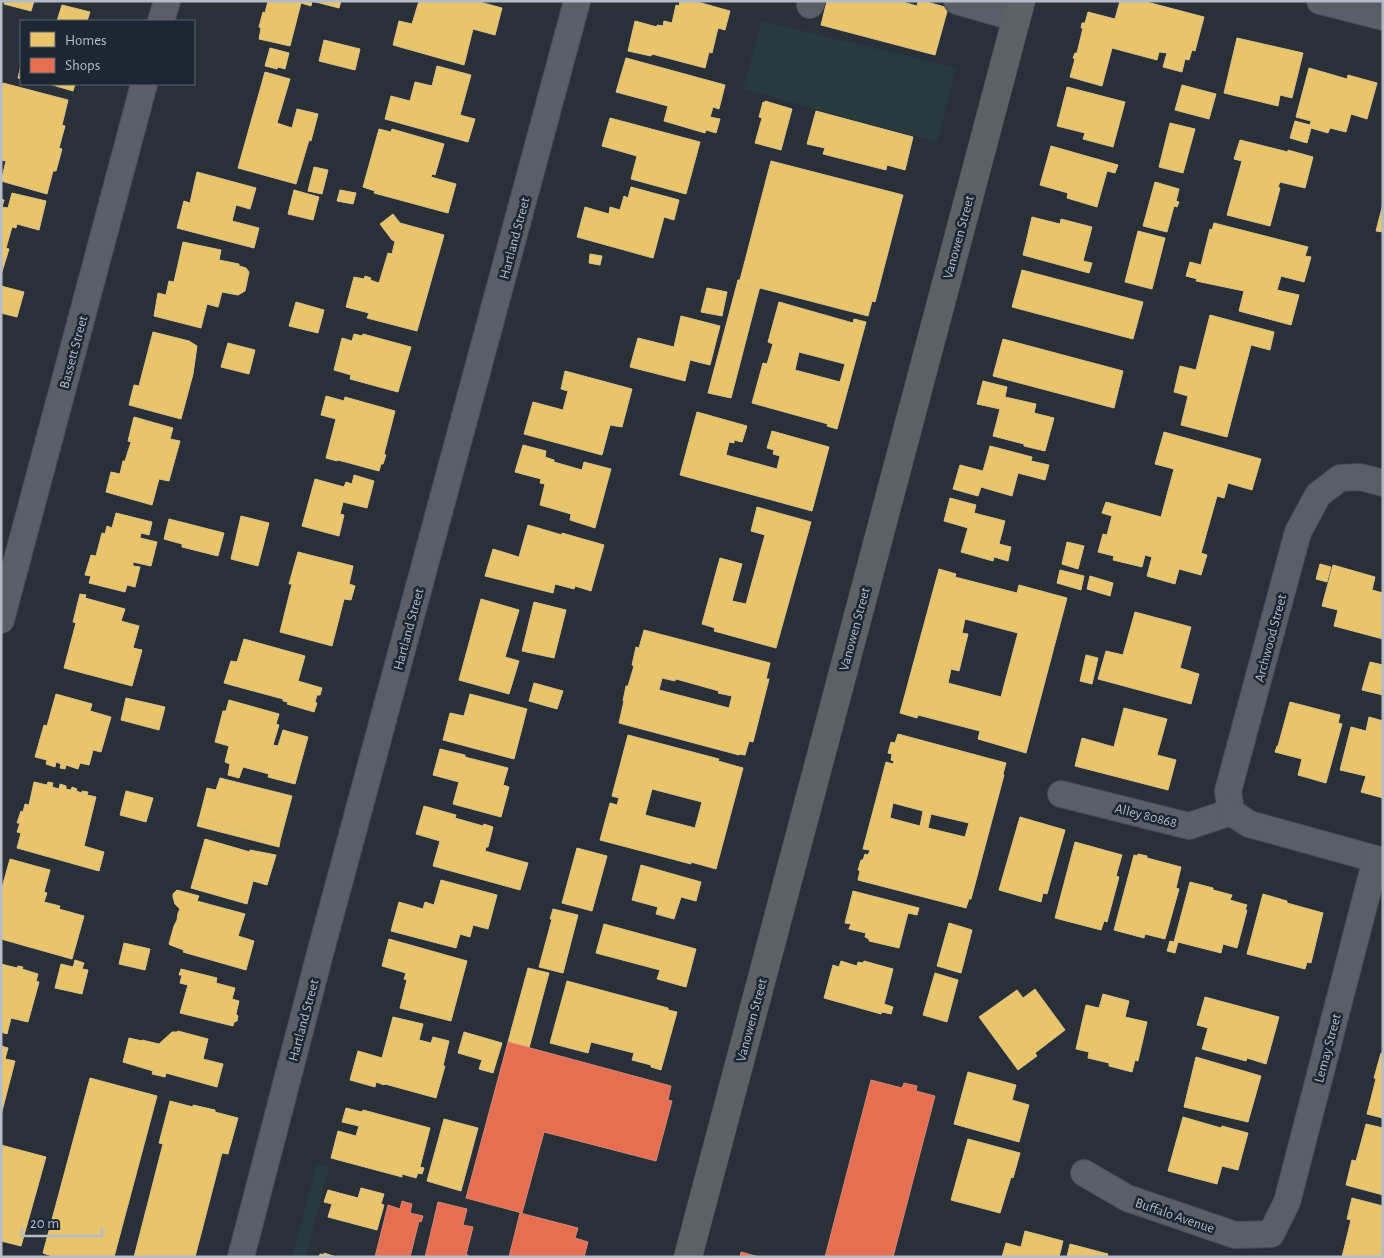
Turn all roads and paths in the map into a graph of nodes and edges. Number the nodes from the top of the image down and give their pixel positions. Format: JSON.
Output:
{"nodes":[{"id":1,"x":167,"y":1,"type":"edge"},
{"id":2,"x":577,"y":1,"type":"edge"},
{"id":3,"x":957,"y":1,"type":"edge"},
{"id":4,"x":1320,"y":1,"type":"edge"},
{"id":5,"x":1018,"y":10,"type":"edge"},
{"id":6,"x":1383,"y":17,"type":"edge"},
{"id":7,"x":161,"y":20,"type":"edge"},
{"id":8,"x":144,"y":85,"type":"edge"},
{"id":9,"x":1383,"y":483,"type":"edge"},
{"id":10,"x":1,"y":620,"type":"edge"},
{"id":11,"x":1061,"y":794,"type":"dead end"},
{"id":12,"x":1231,"y":812,"type":"junction"},
{"id":13,"x":1380,"y":860,"type":"edge"},
{"id":14,"x":1084,"y":1173,"type":"dead end"},
{"id":15,"x":1271,"y":1234,"type":"joint"},
{"id":16,"x":241,"y":1257,"type":"edge"},
{"id":17,"x":688,"y":1257,"type":"edge"}],
"edges":[{"from":1,"to":7,"type":"street"},
{"from":2,"to":16,"type":"street","name":"Hartland Street"},
{"from":3,"to":5,"type":"street"},
{"from":4,"to":6,"type":"street"},
{"from":5,"to":17,"type":"main road","name":"Vanowen Street"},
{"from":8,"to":10,"type":"street","name":"Bassett Street"},
{"from":9,"to":12,"type":"street","name":"Archwood Street"},
{"from":11,"to":12,"type":"street","name":"Alley 80868"},
{"from":12,"to":13,"type":"street"},
{"from":13,"to":15,"type":"street","name":"Lemay Street"},
{"from":14,"to":15,"type":"street","name":"Buffalo Avenue"}]}
